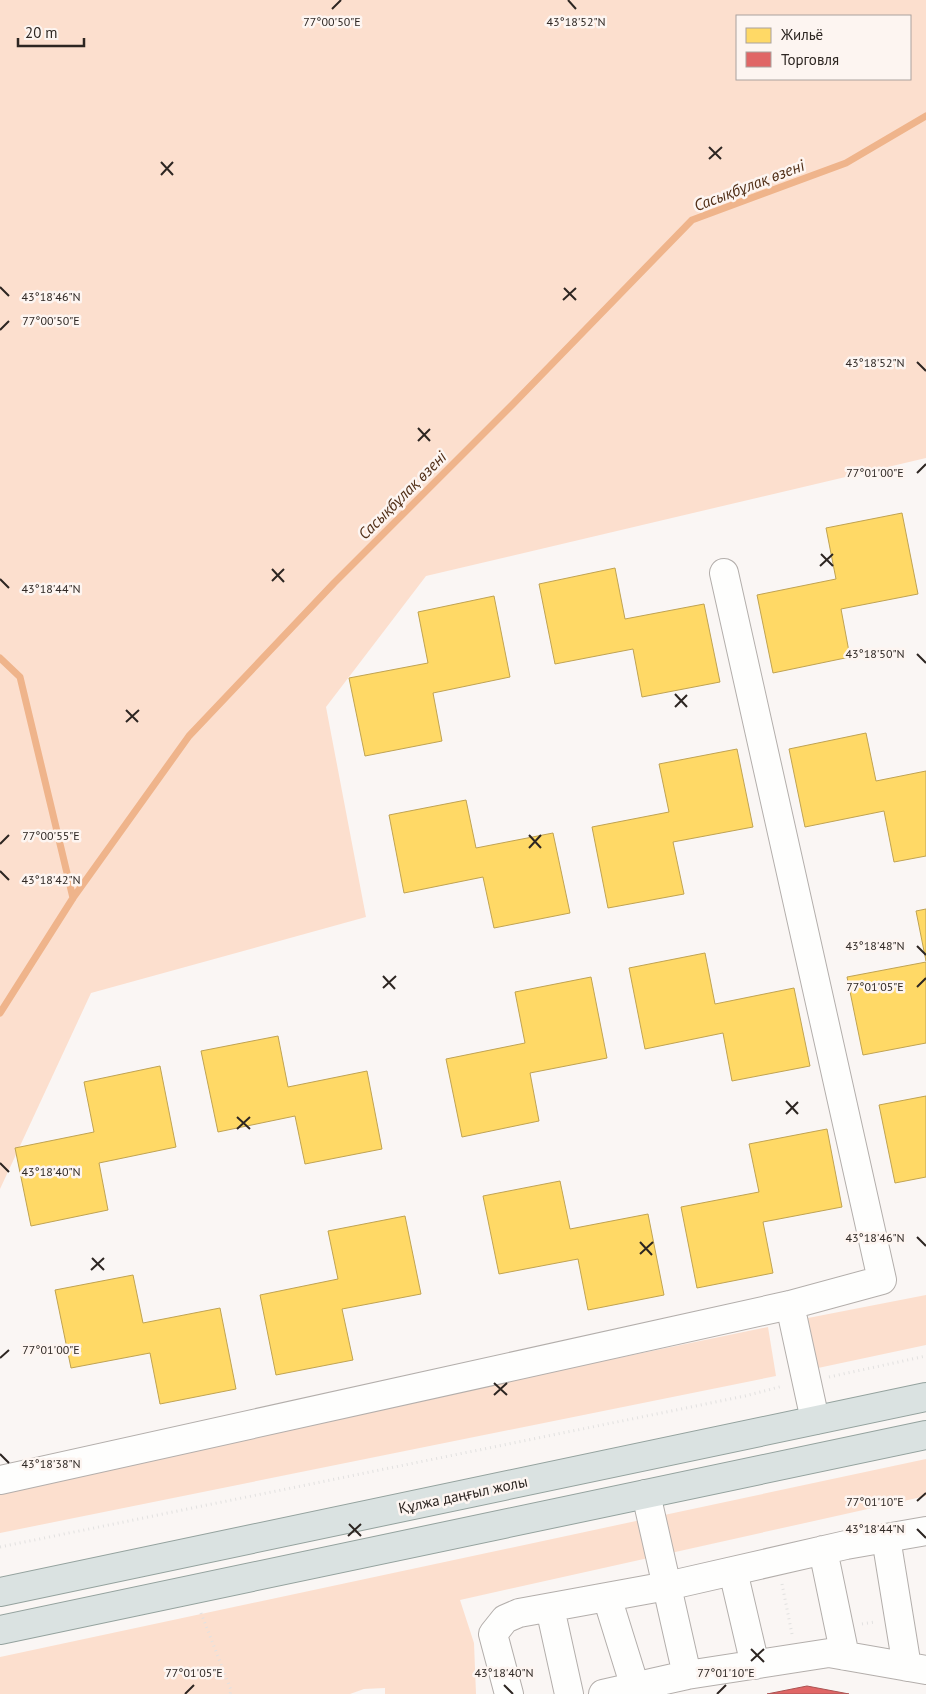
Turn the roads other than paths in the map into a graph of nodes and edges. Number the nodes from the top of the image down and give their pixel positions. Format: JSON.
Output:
{"nodes":[{"id":1,"x":724,"y":573,"type":"dead end"},
{"id":2,"x":790,"y":1305,"type":"junction"},
{"id":3,"x":926,"y":1397,"type":"edge"},
{"id":4,"x":815,"y":1420,"type":"junction"},
{"id":5,"x":926,"y":1436,"type":"edge"},
{"id":6,"x":0,"y":1480,"type":"edge"},
{"id":7,"x":646,"y":1494,"type":"junction"},
{"id":8,"x":926,"y":1531,"type":"edge"},
{"id":9,"x":886,"y":1538,"type":"junction"},
{"id":10,"x":823,"y":1550,"type":"junction"},
{"id":11,"x":733,"y":1571,"type":"junction"},
{"id":12,"x":667,"y":1586,"type":"junction"},
{"id":13,"x":0,"y":1592,"type":"edge"},
{"id":14,"x":607,"y":1597,"type":"junction"},
{"id":15,"x":550,"y":1608,"type":"junction"},
{"id":16,"x":0,"y":1630,"type":"edge"},
{"id":17,"x":845,"y":1656,"type":"junction"},
{"id":18,"x":754,"y":1665,"type":"junction"},
{"id":19,"x":917,"y":1668,"type":"edge"},
{"id":20,"x":686,"y":1675,"type":"junction"},
{"id":21,"x":634,"y":1687,"type":"junction"},
{"id":22,"x":509,"y":1694,"type":"edge"},
{"id":23,"x":569,"y":1694,"type":"edge"},
{"id":24,"x":603,"y":1694,"type":"edge"}],
"edges":[{"from":1,"to":2,"type":"street"},
{"from":2,"to":4,"type":"street"},
{"from":2,"to":6,"type":"street"},
{"from":3,"to":4,"type":"main road","name":"Құлжа даңғыл жолы"},
{"from":4,"to":13,"type":"main road","name":"Құлжа даңғыл жолы"},
{"from":5,"to":7,"type":"main road"},
{"from":7,"to":12,"type":"street"},
{"from":7,"to":16,"type":"main road"},
{"from":8,"to":9,"type":"street"},
{"from":9,"to":10,"type":"street"},
{"from":9,"to":19,"type":"street"},
{"from":10,"to":11,"type":"street"},
{"from":10,"to":17,"type":"street"},
{"from":11,"to":12,"type":"street"},
{"from":11,"to":18,"type":"street"},
{"from":12,"to":14,"type":"street"},
{"from":12,"to":20,"type":"street"},
{"from":14,"to":15,"type":"street"},
{"from":14,"to":21,"type":"street"},
{"from":15,"to":22,"type":"street"},
{"from":15,"to":23,"type":"street"},
{"from":17,"to":18,"type":"street"},
{"from":17,"to":19,"type":"street"},
{"from":18,"to":20,"type":"street"},
{"from":20,"to":21,"type":"street"},
{"from":21,"to":24,"type":"street"}]}
